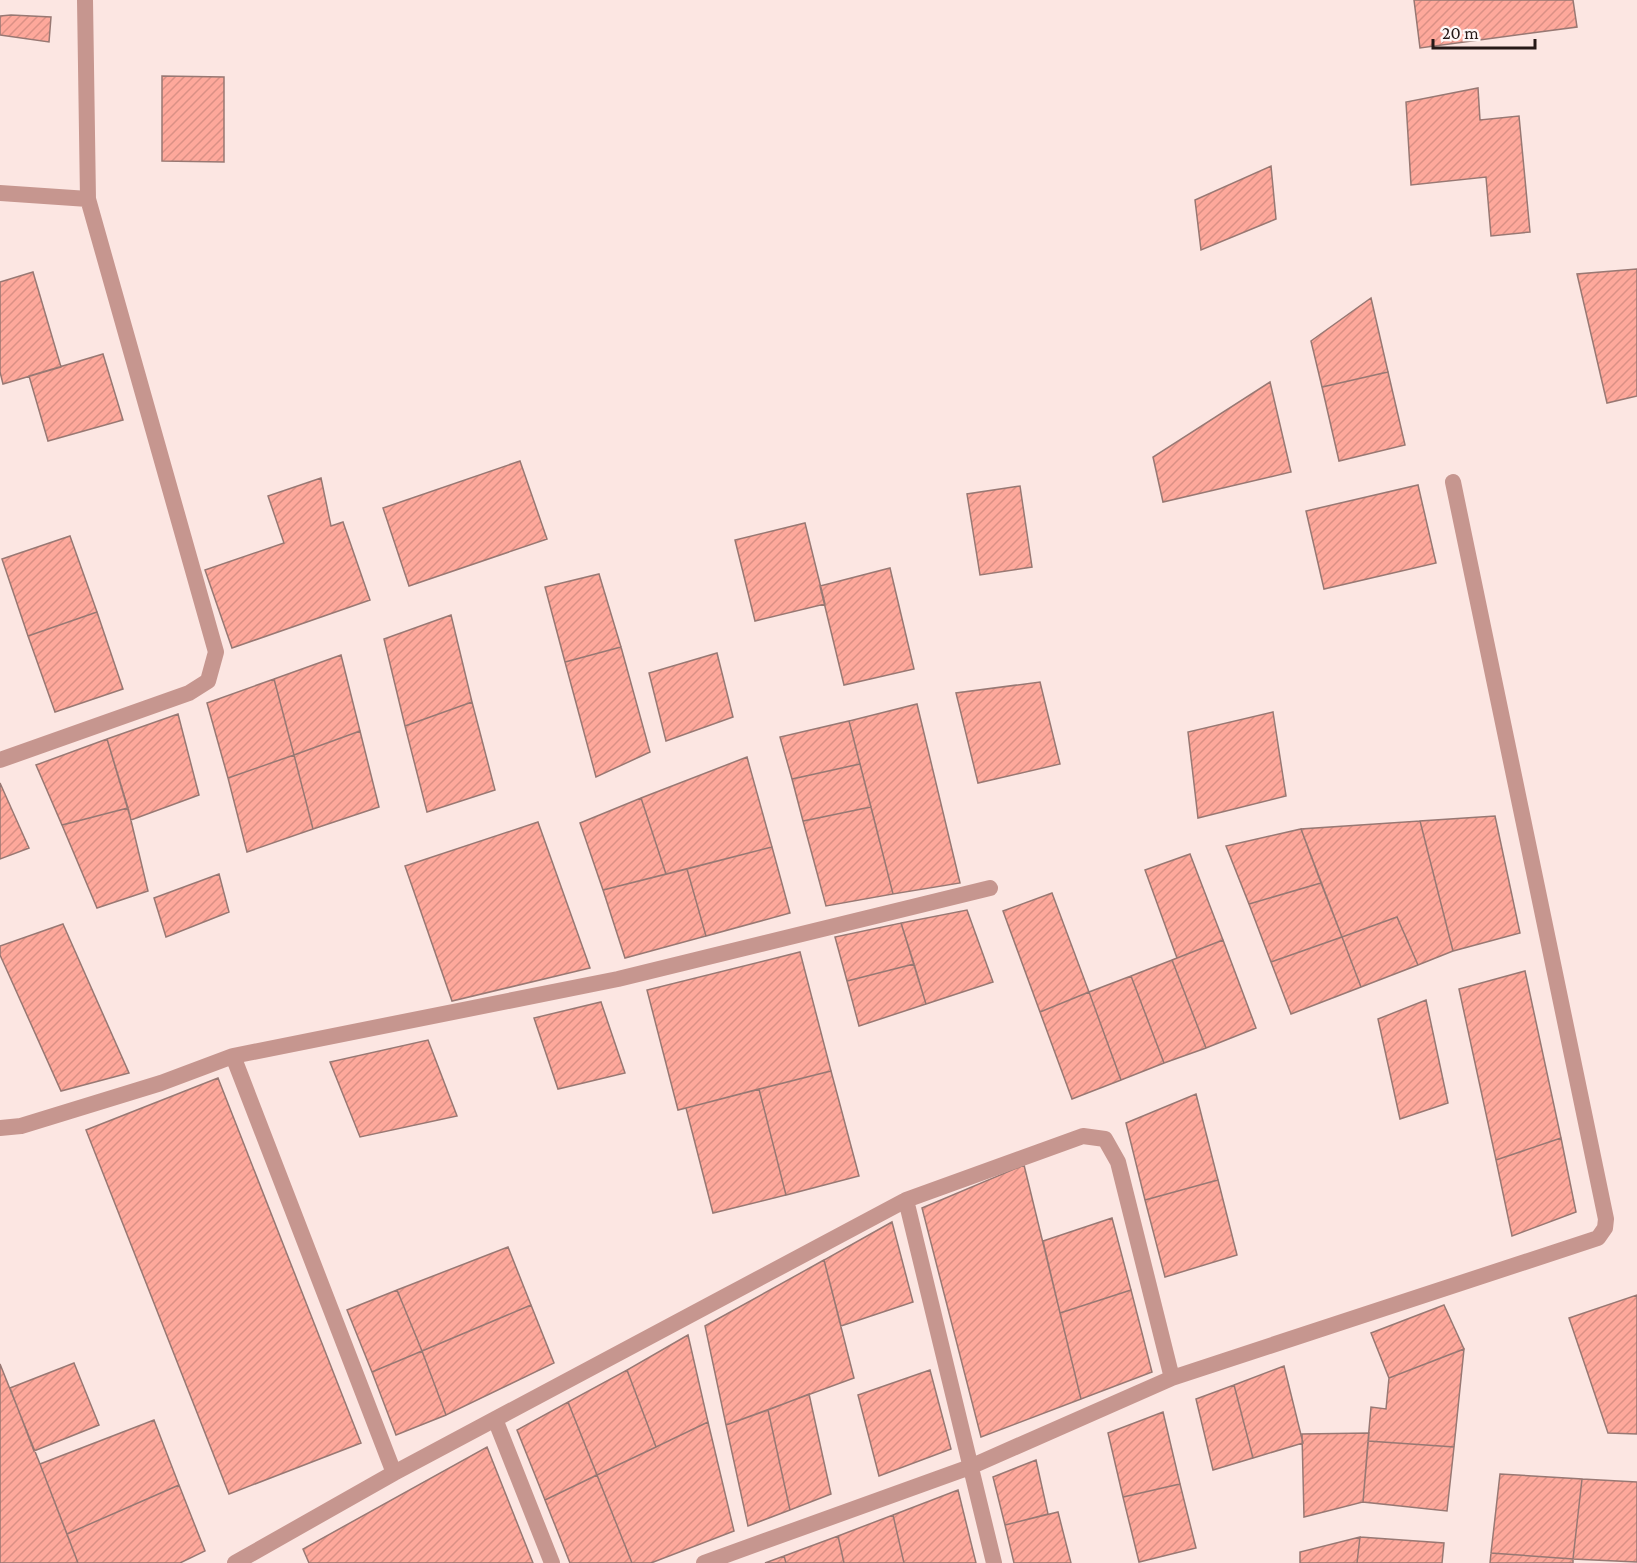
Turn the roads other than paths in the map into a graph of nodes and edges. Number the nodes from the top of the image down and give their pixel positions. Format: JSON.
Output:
{"nodes":[{"id":1,"x":85,"y":0,"type":"edge"},
{"id":2,"x":0,"y":193,"type":"edge"},
{"id":3,"x":88,"y":199,"type":"junction"},
{"id":4,"x":1453,"y":482,"type":"dead end"},
{"id":5,"x":0,"y":760,"type":"edge"},
{"id":6,"x":990,"y":888,"type":"dead end"},
{"id":7,"x":233,"y":1056,"type":"junction"},
{"id":8,"x":0,"y":1128,"type":"edge"},
{"id":9,"x":906,"y":1200,"type":"junction"},
{"id":10,"x":1172,"y":1378,"type":"junction"},
{"id":11,"x":495,"y":1419,"type":"junction"},
{"id":12,"x":970,"y":1467,"type":"junction"},
{"id":13,"x":394,"y":1473,"type":"junction"},
{"id":14,"x":235,"y":1563,"type":"edge"},
{"id":15,"x":552,"y":1563,"type":"edge"},
{"id":16,"x":704,"y":1563,"type":"edge"},
{"id":17,"x":994,"y":1563,"type":"edge"}],
"edges":[{"from":1,"to":3,"type":"street"},
{"from":2,"to":3,"type":"street"},
{"from":3,"to":5,"type":"street"},
{"from":4,"to":10,"type":"street"},
{"from":6,"to":7,"type":"street"},
{"from":7,"to":8,"type":"street"},
{"from":7,"to":13,"type":"street"},
{"from":9,"to":10,"type":"street"},
{"from":9,"to":11,"type":"street"},
{"from":9,"to":12,"type":"street"},
{"from":10,"to":12,"type":"street"},
{"from":11,"to":13,"type":"street"},
{"from":11,"to":15,"type":"street"},
{"from":12,"to":16,"type":"street"},
{"from":12,"to":17,"type":"street"},
{"from":13,"to":14,"type":"street"}]}
